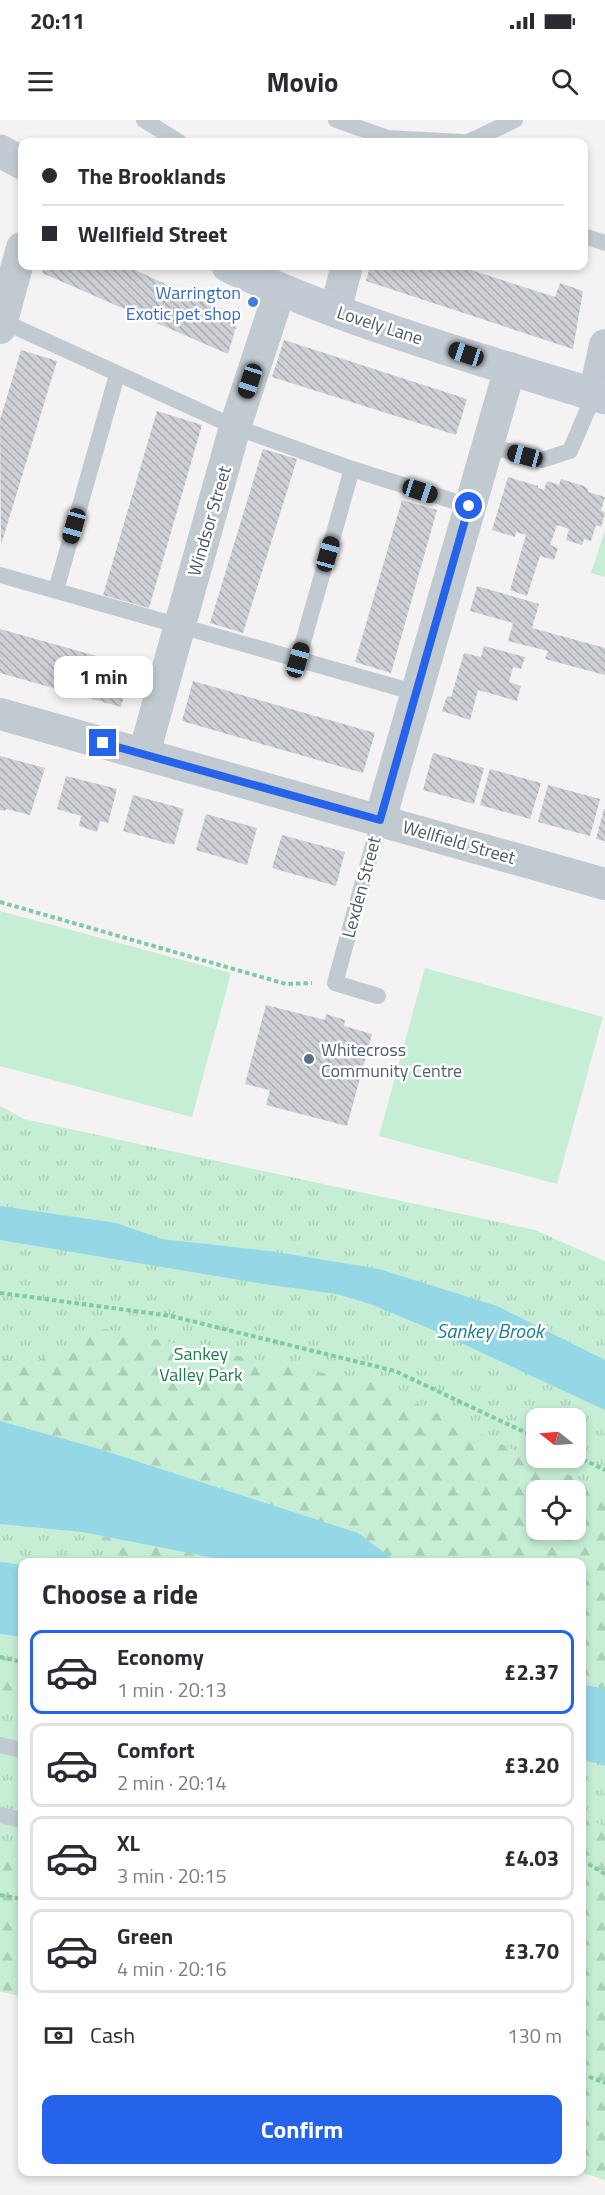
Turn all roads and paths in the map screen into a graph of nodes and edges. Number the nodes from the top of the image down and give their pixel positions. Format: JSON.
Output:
{"nodes":[{"id":1,"x":144,"y":120,"type":"edge"},
{"id":2,"x":336,"y":120,"type":"edge"},
{"id":3,"x":515,"y":120,"type":"edge"},
{"id":4,"x":172,"y":138,"type":"edge"},
{"id":5,"x":388,"y":138,"type":"edge"},
{"id":6,"x":477,"y":138,"type":"edge"},
{"id":7,"x":588,"y":237,"type":"edge"},
{"id":8,"x":605,"y":243,"type":"edge"},
{"id":9,"x":18,"y":263,"type":"edge"},
{"id":10,"x":237,"y":270,"type":"edge"},
{"id":11,"x":346,"y":270,"type":"edge"},
{"id":12,"x":280,"y":290,"type":"junction"},
{"id":13,"x":335,"y":311,"type":"junction"},
{"id":14,"x":1,"y":323,"type":"edge"},
{"id":15,"x":605,"y":345,"type":"edge"},
{"id":16,"x":510,"y":368,"type":"junction"},
{"id":17,"x":117,"y":375,"type":"junction"},
{"id":18,"x":600,"y":397,"type":"edge"},
{"id":19,"x":235,"y":427,"type":"junction"},
{"id":20,"x":486,"y":445,"type":"junction"},
{"id":21,"x":352,"y":469,"type":"junction"},
{"id":22,"x":469,"y":506,"type":"junction"},
{"id":23,"x":0,"y":575,"type":"edge"},
{"id":24,"x":56,"y":590,"type":"junction"},
{"id":25,"x":180,"y":624,"type":"junction"},
{"id":26,"x":298,"y":660,"type":"junction"},
{"id":27,"x":417,"y":693,"type":"junction"},
{"id":28,"x":0,"y":714,"type":"edge"},
{"id":29,"x":144,"y":754,"type":"junction"},
{"id":30,"x":380,"y":820,"type":"junction"},
{"id":31,"x":605,"y":884,"type":"edge"},
{"id":32,"x":0,"y":902,"type":"edge"},
{"id":33,"x":335,"y":983,"type":"junction"},
{"id":34,"x":378,"y":996,"type":"dead end"},
{"id":35,"x":0,"y":1293,"type":"edge"},
{"id":36,"x":526,"y":1433,"type":"edge"},
{"id":37,"x":586,"y":1461,"type":"edge"},
{"id":38,"x":605,"y":1470,"type":"edge"},
{"id":39,"x":0,"y":1657,"type":"edge"},
{"id":40,"x":18,"y":1661,"type":"edge"},
{"id":41,"x":0,"y":1745,"type":"edge"},
{"id":42,"x":18,"y":1749,"type":"edge"},
{"id":43,"x":0,"y":1815,"type":"edge"},
{"id":44,"x":18,"y":1819,"type":"edge"},
{"id":45,"x":586,"y":1862,"type":"edge"},
{"id":46,"x":605,"y":1874,"type":"edge"},
{"id":47,"x":0,"y":1895,"type":"edge"},
{"id":48,"x":18,"y":1898,"type":"edge"},
{"id":49,"x":586,"y":2076,"type":"edge"},
{"id":50,"x":605,"y":2083,"type":"edge"}],
"edges":[{"from":1,"to":4,"type":"lane"},
{"from":2,"to":5,"type":"lane"},
{"from":3,"to":6,"type":"lane"},
{"from":7,"to":8,"type":"lane"},
{"from":9,"to":14,"type":"street"},
{"from":10,"to":12,"type":"street","name":"Lovely Lane"},
{"from":11,"to":13,"type":"street"},
{"from":12,"to":13,"type":"street","name":"Lovely Lane"},
{"from":12,"to":19,"type":"street","name":"Windsor Street"},
{"from":13,"to":16,"type":"street","name":"Lovely Lane"},
{"from":14,"to":17,"type":"lane"},
{"from":15,"to":18,"type":"street"},
{"from":16,"to":18,"type":"street","name":"Lovely Lane"},
{"from":16,"to":20,"type":"street","name":"Lexden Street"},
{"from":17,"to":19,"type":"lane"},
{"from":17,"to":24,"type":"lane"},
{"from":18,"to":20,"type":"lane"},
{"from":19,"to":21,"type":"lane"},
{"from":19,"to":25,"type":"street","name":"Windsor Street"},
{"from":20,"to":22,"type":"street","name":"Lexden Street"},
{"from":21,"to":22,"type":"lane"},
{"from":21,"to":26,"type":"lane"},
{"from":22,"to":27,"type":"street","name":"Lexden Street"},
{"from":23,"to":24,"type":"lane"},
{"from":24,"to":25,"type":"lane"},
{"from":25,"to":26,"type":"lane"},
{"from":25,"to":29,"type":"street","name":"Windsor Street"},
{"from":26,"to":27,"type":"lane"},
{"from":27,"to":30,"type":"street","name":"Lexden Street"},
{"from":28,"to":29,"type":"street","name":"Wellfield Street"},
{"from":29,"to":30,"type":"street","name":"Wellfield Street"},
{"from":30,"to":31,"type":"street","name":"Wellfield Street"},
{"from":30,"to":33,"type":"lane","name":"Lexden Street"},
{"from":32,"to":33,"type":"path"},
{"from":33,"to":34,"type":"lane"},
{"from":35,"to":36,"type":"path"},
{"from":37,"to":38,"type":"path"},
{"from":39,"to":40,"type":"path"},
{"from":41,"to":42,"type":"lane"},
{"from":43,"to":44,"type":"lane"},
{"from":45,"to":46,"type":"path"},
{"from":47,"to":48,"type":"path"},
{"from":49,"to":50,"type":"path"}]}
